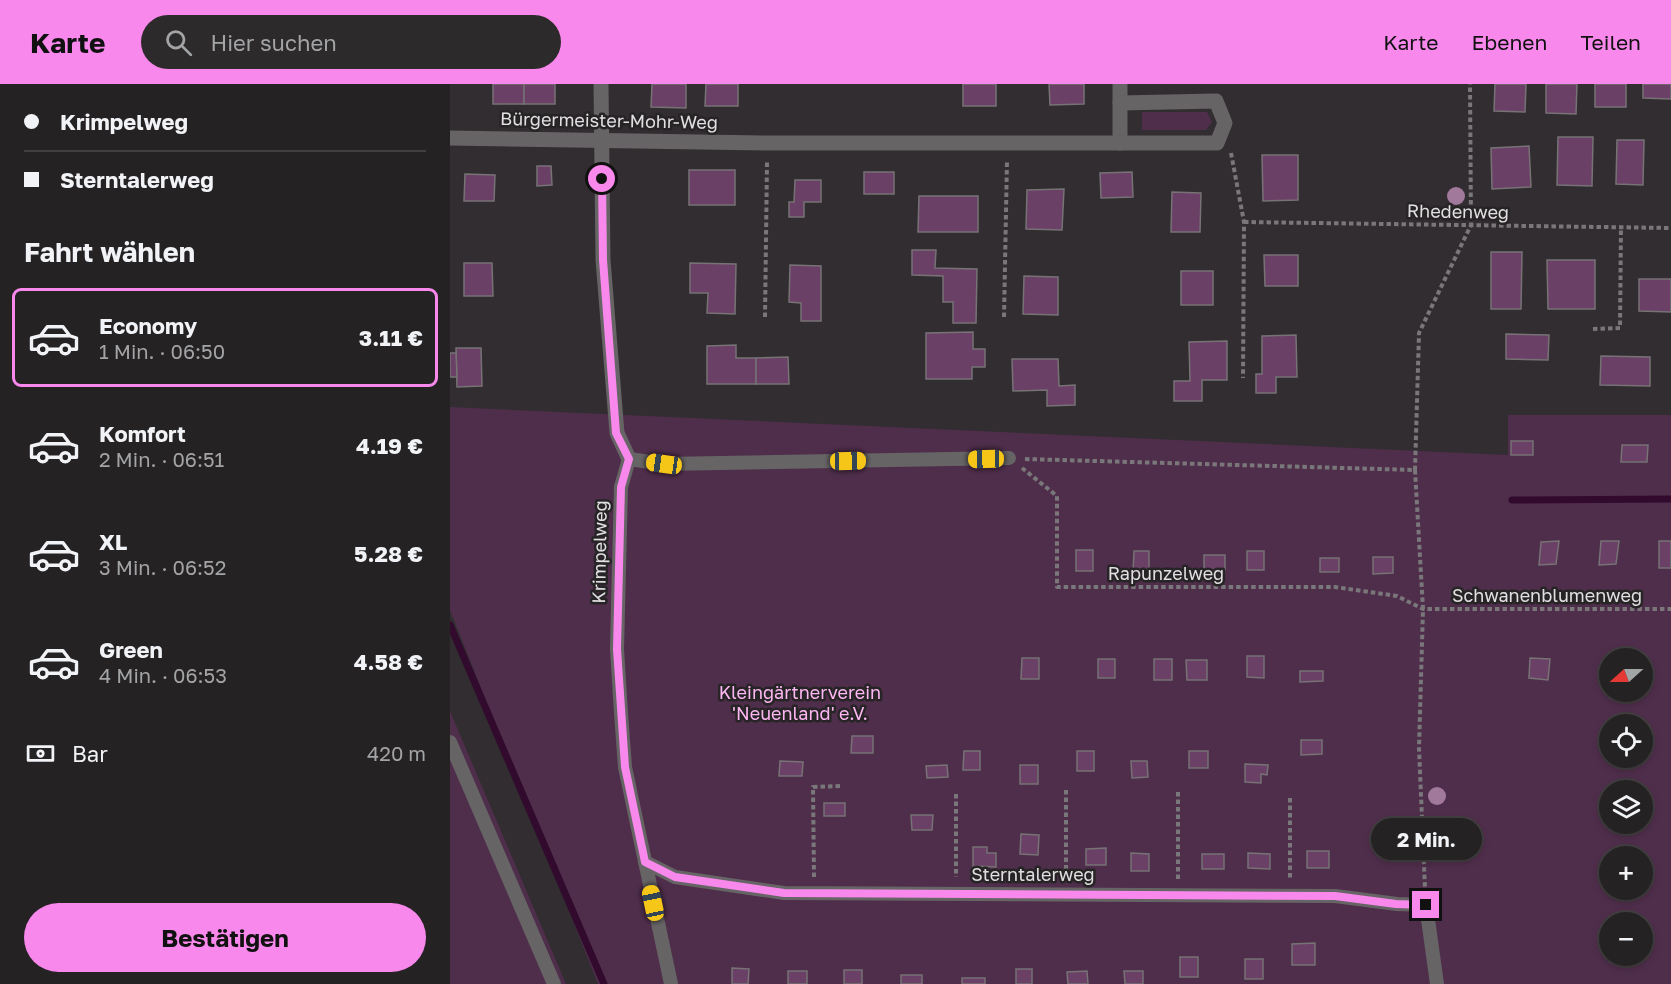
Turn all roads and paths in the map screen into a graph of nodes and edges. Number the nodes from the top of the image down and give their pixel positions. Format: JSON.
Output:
{"nodes":[{"id":1,"x":601,"y":84,"type":"edge"},
{"id":2,"x":1120,"y":84,"type":"edge"},
{"id":3,"x":1470,"y":84,"type":"edge"},
{"id":4,"x":1120,"y":103,"type":"junction"},
{"id":5,"x":450,"y":138,"type":"edge"},
{"id":6,"x":602,"y":139,"type":"junction"},
{"id":7,"x":768,"y":143,"type":"junction"},
{"id":8,"x":1120,"y":143,"type":"junction"},
{"id":9,"x":1217,"y":143,"type":"junction"},
{"id":10,"x":1008,"y":144,"type":"junction"},
{"id":11,"x":1244,"y":222,"type":"junction"},
{"id":12,"x":1471,"y":225,"type":"junction"},
{"id":13,"x":1620,"y":228,"type":"junction"},
{"id":14,"x":1671,"y":228,"type":"edge"},
{"id":15,"x":765,"y":317,"type":"dead end"},
{"id":16,"x":1004,"y":317,"type":"dead end"},
{"id":17,"x":1593,"y":329,"type":"dead end"},
{"id":18,"x":1243,"y":378,"type":"dead end"},
{"id":19,"x":1009,"y":458,"type":"junction"},
{"id":20,"x":629,"y":459,"type":"junction"},
{"id":21,"x":1414,"y":470,"type":"junction"},
{"id":22,"x":1423,"y":609,"type":"junction"},
{"id":23,"x":1671,"y":609,"type":"edge"},
{"id":24,"x":450,"y":742,"type":"edge"},
{"id":25,"x":841,"y":786,"type":"dead end"},
{"id":26,"x":1066,"y":790,"type":"dead end"},
{"id":27,"x":1178,"y":792,"type":"dead end"},
{"id":28,"x":956,"y":794,"type":"dead end"},
{"id":29,"x":1290,"y":798,"type":"dead end"},
{"id":30,"x":645,"y":862,"type":"junction"},
{"id":31,"x":814,"y":893,"type":"junction"},
{"id":32,"x":956,"y":893,"type":"junction"},
{"id":33,"x":1066,"y":894,"type":"junction"},
{"id":34,"x":1178,"y":894,"type":"junction"},
{"id":35,"x":1290,"y":895,"type":"junction"},
{"id":36,"x":1426,"y":905,"type":"junction"},
{"id":37,"x":554,"y":984,"type":"edge"},
{"id":38,"x":671,"y":984,"type":"edge"},
{"id":39,"x":1437,"y":984,"type":"edge"}],
"edges":[{"from":1,"to":6,"type":"street"},
{"from":2,"to":4,"type":"street"},
{"from":3,"to":12,"type":"path"},
{"from":4,"to":8,"type":"street"},
{"from":4,"to":9,"type":"street"},
{"from":5,"to":6,"type":"street","name":"Bürgermeister-Mohr-Weg"},
{"from":6,"to":7,"type":"street","name":"Bürgermeister-Mohr-Weg"},
{"from":6,"to":20,"type":"street"},
{"from":7,"to":10,"type":"street","name":"Bürgermeister-Mohr-Weg"},
{"from":7,"to":15,"type":"path"},
{"from":8,"to":9,"type":"street","name":"Bürgermeister-Mohr-Weg"},
{"from":8,"to":10,"type":"street","name":"Bürgermeister-Mohr-Weg"},
{"from":9,"to":11,"type":"path"},
{"from":10,"to":16,"type":"path"},
{"from":11,"to":12,"type":"path","name":"Rhedenweg"},
{"from":11,"to":18,"type":"path"},
{"from":12,"to":13,"type":"path","name":"Rhedenweg"},
{"from":12,"to":21,"type":"path"},
{"from":13,"to":14,"type":"path","name":"Rhedenweg"},
{"from":13,"to":17,"type":"path"},
{"from":19,"to":20,"type":"lane"},
{"from":19,"to":21,"type":"path"},
{"from":19,"to":22,"type":"path","name":"Rapunzelweg"},
{"from":20,"to":30,"type":"lane","name":"Krimpelweg"},
{"from":21,"to":22,"type":"path"},
{"from":22,"to":23,"type":"path","name":"Schwanenblumenweg"},
{"from":22,"to":36,"type":"path"},
{"from":24,"to":37,"type":"lane"},
{"from":25,"to":31,"type":"path"},
{"from":26,"to":33,"type":"path"},
{"from":27,"to":34,"type":"path"},
{"from":28,"to":32,"type":"path"},
{"from":29,"to":35,"type":"path"},
{"from":30,"to":31,"type":"lane","name":"Sterntalerweg"},
{"from":30,"to":38,"type":"lane","name":"Krimpelweg"},
{"from":31,"to":32,"type":"lane","name":"Sterntalerweg"},
{"from":32,"to":33,"type":"lane","name":"Sterntalerweg"},
{"from":33,"to":34,"type":"lane","name":"Sterntalerweg"},
{"from":34,"to":35,"type":"lane","name":"Sterntalerweg"},
{"from":35,"to":36,"type":"lane","name":"Sterntalerweg"},
{"from":36,"to":39,"type":"lane"}]}
